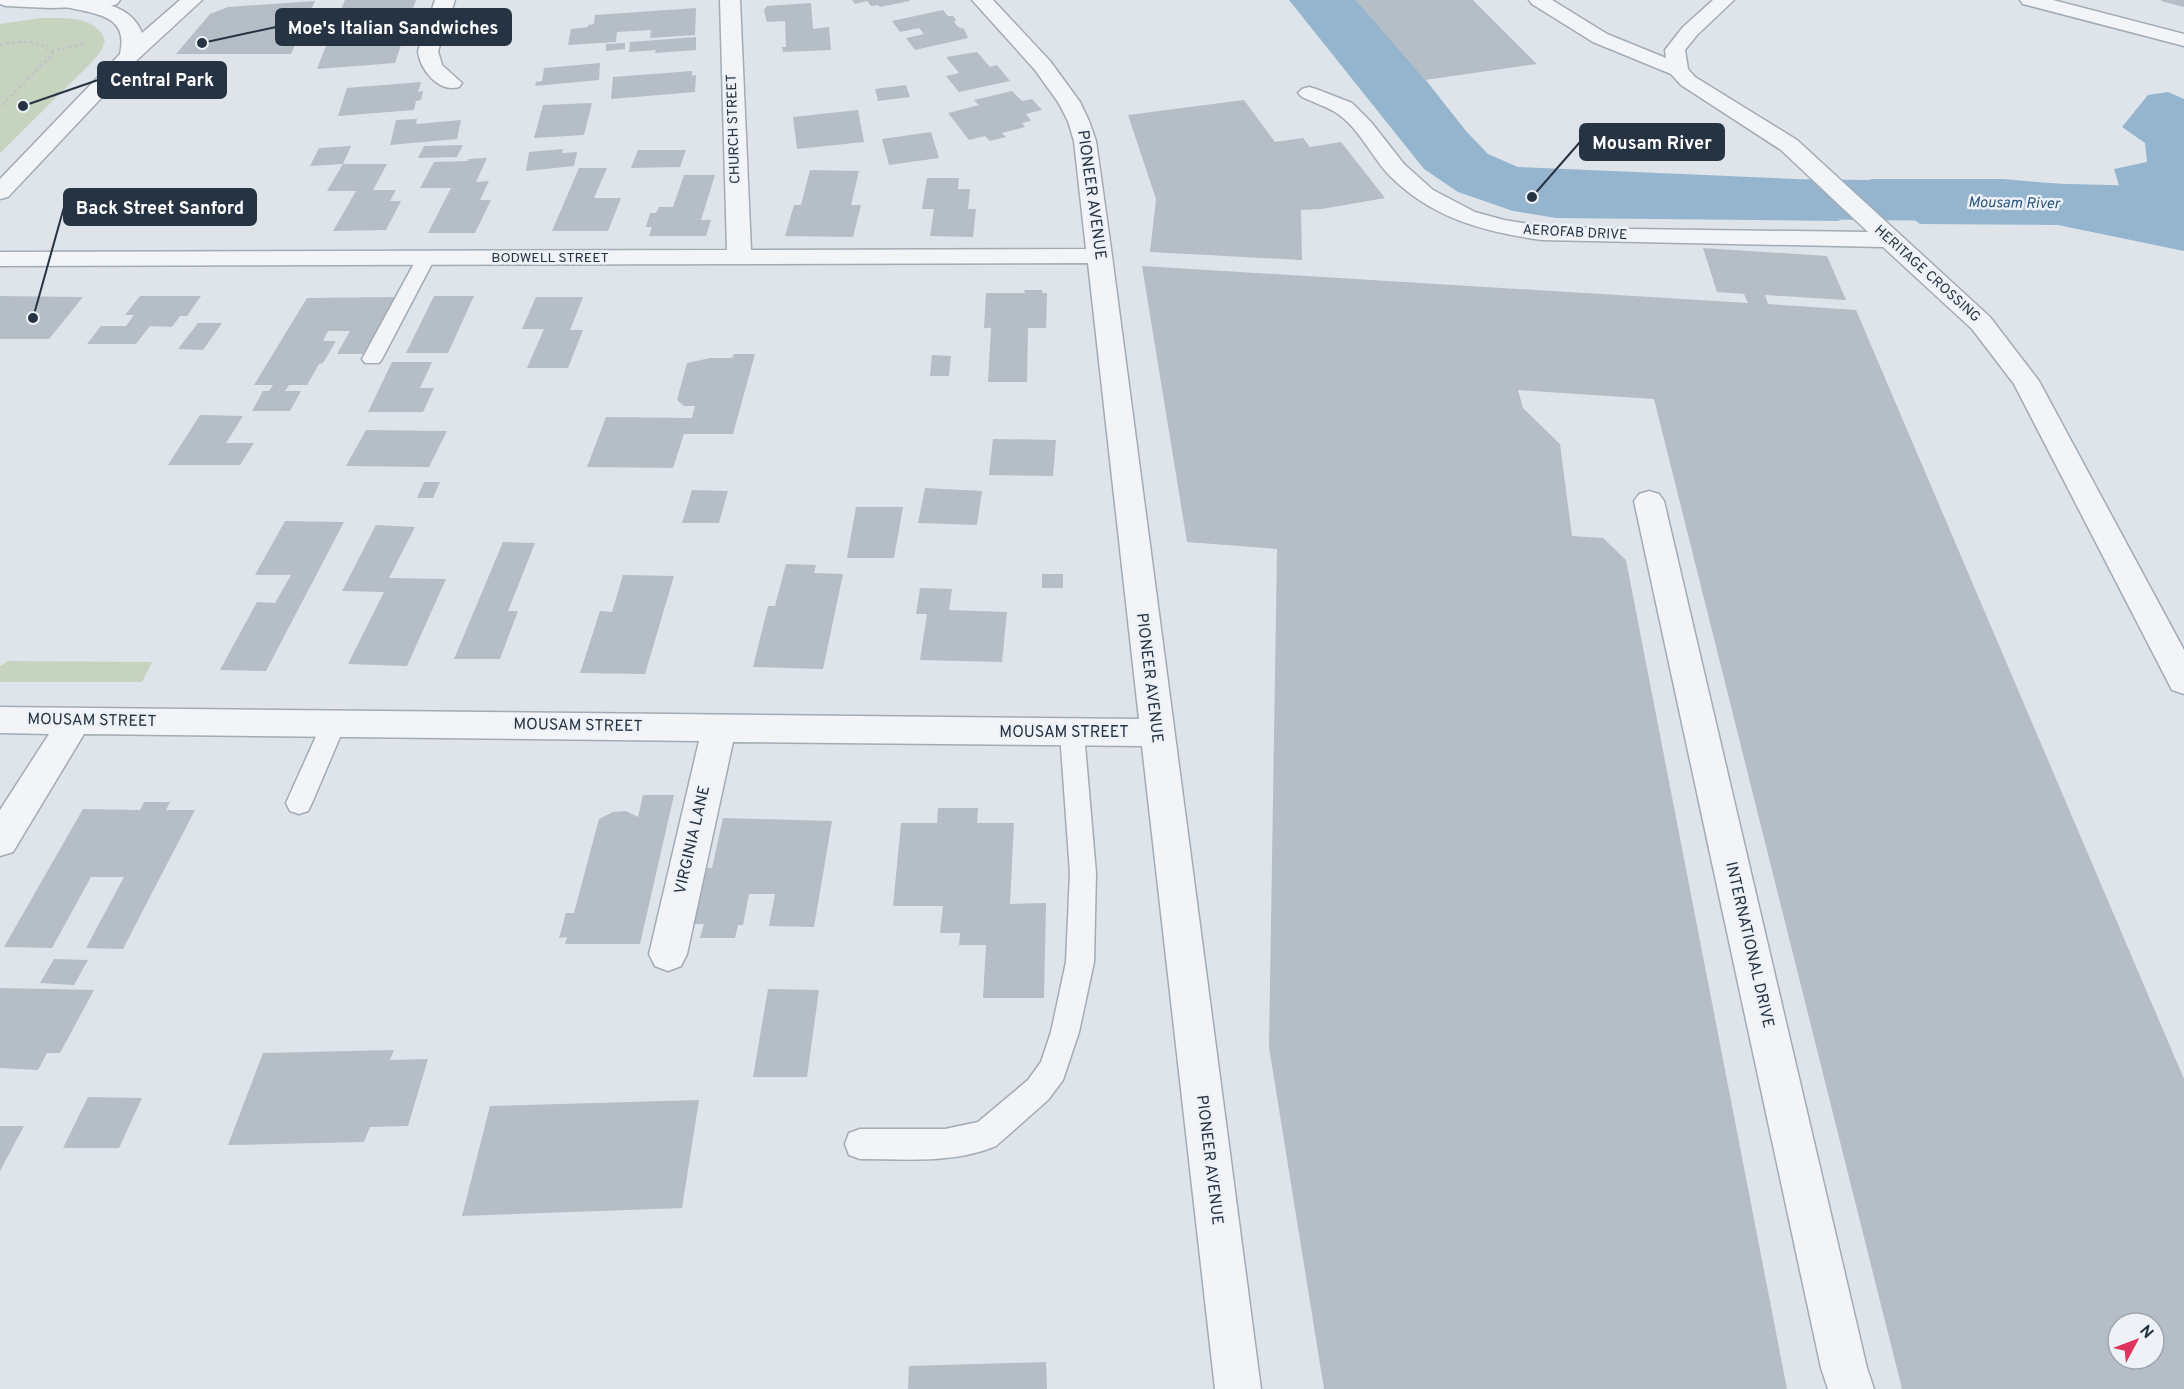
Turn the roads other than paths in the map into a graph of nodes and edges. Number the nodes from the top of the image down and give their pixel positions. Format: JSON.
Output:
{"nodes":[{"id":1,"x":6,"y":0,"type":"edge"},
{"id":2,"x":110,"y":0,"type":"edge"},
{"id":3,"x":192,"y":0,"type":"edge"},
{"id":4,"x":445,"y":0,"type":"edge"},
{"id":5,"x":730,"y":0,"type":"edge"},
{"id":6,"x":982,"y":0,"type":"edge"},
{"id":7,"x":1539,"y":0,"type":"edge"},
{"id":8,"x":1724,"y":0,"type":"edge"},
{"id":9,"x":2030,"y":0,"type":"edge"},
{"id":10,"x":69,"y":2,"type":"junction"},
{"id":11,"x":2059,"y":4,"type":"edge"},
{"id":12,"x":2184,"y":40,"type":"edge"},
{"id":13,"x":130,"y":56,"type":"junction"},
{"id":14,"x":1678,"y":69,"type":"junction"},
{"id":15,"x":452,"y":83,"type":"dead end"},
{"id":16,"x":1309,"y":93,"type":"dead end"},
{"id":17,"x":0,"y":192,"type":"edge"},
{"id":18,"x":1882,"y":233,"type":"junction"},
{"id":19,"x":1100,"y":256,"type":"junction"},
{"id":20,"x":738,"y":257,"type":"junction"},
{"id":21,"x":426,"y":258,"type":"junction"},
{"id":22,"x":0,"y":259,"type":"edge"},
{"id":23,"x":372,"y":359,"type":"dead end"},
{"id":24,"x":1648,"y":501,"type":"dead end"},
{"id":25,"x":2184,"y":681,"type":"edge"},
{"id":26,"x":0,"y":720,"type":"edge"},
{"id":27,"x":75,"y":721,"type":"junction"},
{"id":28,"x":334,"y":723,"type":"junction"},
{"id":29,"x":719,"y":727,"type":"junction"},
{"id":30,"x":1072,"y":733,"type":"junction"},
{"id":31,"x":1156,"y":734,"type":"junction"},
{"id":32,"x":299,"y":803,"type":"dead end"},
{"id":33,"x":0,"y":841,"type":"edge"},
{"id":34,"x":668,"y":954,"type":"dead end"},
{"id":35,"x":860,"y":1144,"type":"dead end"},
{"id":36,"x":1238,"y":1389,"type":"edge"},
{"id":37,"x":1851,"y":1389,"type":"edge"}],
"edges":[{"from":1,"to":10,"type":"street"},
{"from":2,"to":10,"type":"street"},
{"from":3,"to":13,"type":"street"},
{"from":4,"to":15,"type":"street"},
{"from":5,"to":20,"type":"street","name":"CHURCH STREET"},
{"from":6,"to":19,"type":"street","name":"PIONEER AVENUE"},
{"from":7,"to":14,"type":"street"},
{"from":8,"to":14,"type":"street"},
{"from":9,"to":11,"type":"street"},
{"from":10,"to":13,"type":"street"},
{"from":11,"to":12,"type":"street"},
{"from":13,"to":17,"type":"street"},
{"from":14,"to":18,"type":"street","name":"HERITAGE CROSSING"},
{"from":16,"to":18,"type":"street","name":"AEROFAB DRIVE"},
{"from":18,"to":25,"type":"street","name":"HERITAGE CROSSING"},
{"from":19,"to":20,"type":"street","name":"BODWELL STREET"},
{"from":19,"to":31,"type":"street","name":"PIONEER AVENUE"},
{"from":20,"to":21,"type":"street","name":"BODWELL STREET"},
{"from":21,"to":22,"type":"street","name":"BODWELL STREET"},
{"from":21,"to":23,"type":"lane"},
{"from":24,"to":37,"type":"street","name":"INTERNATIONAL DRIVE"},
{"from":26,"to":27,"type":"street","name":"MOUSAM STREET"},
{"from":27,"to":28,"type":"street","name":"MOUSAM STREET"},
{"from":27,"to":33,"type":"street"},
{"from":28,"to":29,"type":"street","name":"MOUSAM STREET"},
{"from":28,"to":32,"type":"lane"},
{"from":29,"to":30,"type":"street","name":"MOUSAM STREET"},
{"from":29,"to":34,"type":"street","name":"VIRGINIA LANE"},
{"from":30,"to":31,"type":"street","name":"MOUSAM STREET"},
{"from":30,"to":35,"type":"lane"},
{"from":31,"to":36,"type":"street","name":"PIONEER AVENUE"}]}
